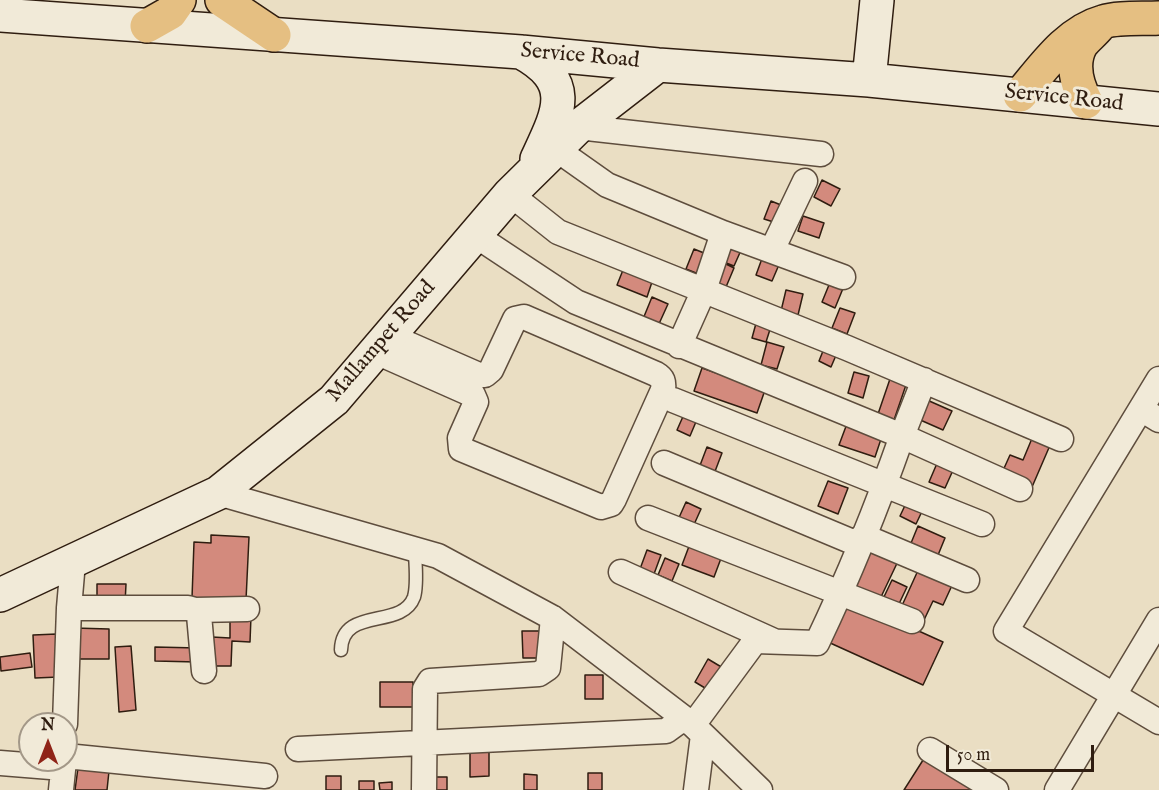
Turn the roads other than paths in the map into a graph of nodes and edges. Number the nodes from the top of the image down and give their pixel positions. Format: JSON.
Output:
{"nodes":[{"id":1,"x":179,"y":0,"type":"edge"},
{"id":2,"x":222,"y":0,"type":"edge"},
{"id":3,"x":877,"y":0,"type":"edge"},
{"id":4,"x":0,"y":15,"type":"edge"},
{"id":5,"x":1159,"y":18,"type":"edge"},
{"id":6,"x":1103,"y":21,"type":"junction"},
{"id":7,"x":147,"y":26,"type":"junction"},
{"id":8,"x":274,"y":35,"type":"junction"},
{"id":9,"x":521,"y":52,"type":"junction"},
{"id":10,"x":658,"y":65,"type":"junction"},
{"id":11,"x":869,"y":80,"type":"junction"},
{"id":12,"x":1020,"y":95,"type":"junction"},
{"id":13,"x":1086,"y":102,"type":"junction"},
{"id":14,"x":1159,"y":109,"type":"edge"},
{"id":15,"x":567,"y":138,"type":"junction"},
{"id":16,"x":821,"y":154,"type":"dead end"},
{"id":17,"x":805,"y":181,"type":"dead end"},
{"id":18,"x":520,"y":184,"type":"junction"},
{"id":19,"x":723,"y":233,"type":"junction"},
{"id":20,"x":475,"y":235,"type":"junction"},
{"id":21,"x":772,"y":250,"type":"junction"},
{"id":22,"x":843,"y":277,"type":"dead end"},
{"id":23,"x":704,"y":290,"type":"junction"},
{"id":24,"x":383,"y":344,"type":"junction"},
{"id":25,"x":680,"y":346,"type":"junction"},
{"id":26,"x":1159,"y":379,"type":"edge"},
{"id":27,"x":924,"y":380,"type":"junction"},
{"id":28,"x":673,"y":400,"type":"dead end"},
{"id":29,"x":1150,"y":414,"type":"edge"},
{"id":30,"x":902,"y":436,"type":"junction"},
{"id":31,"x":1061,"y":439,"type":"dead end"},
{"id":32,"x":664,"y":463,"type":"dead end"},
{"id":33,"x":885,"y":484,"type":"junction"},
{"id":34,"x":1020,"y":489,"type":"dead end"},
{"id":35,"x":218,"y":493,"type":"junction"},
{"id":36,"x":648,"y":518,"type":"dead end"},
{"id":37,"x":982,"y":524,"type":"dead end"},
{"id":38,"x":861,"y":541,"type":"junction"},
{"id":39,"x":415,"y":549,"type":"junction"},
{"id":40,"x":73,"y":562,"type":"junction"},
{"id":41,"x":621,"y":572,"type":"dead end"},
{"id":42,"x":967,"y":580,"type":"dead end"},
{"id":43,"x":840,"y":593,"type":"junction"},
{"id":44,"x":0,"y":595,"type":"edge"},
{"id":45,"x":69,"y":608,"type":"junction"},
{"id":46,"x":247,"y":609,"type":"dead end"},
{"id":47,"x":195,"y":610,"type":"junction"},
{"id":48,"x":553,"y":618,"type":"junction"},
{"id":49,"x":1159,"y":620,"type":"edge"},
{"id":50,"x":912,"y":621,"type":"dead end"},
{"id":51,"x":776,"y":642,"type":"junction"},
{"id":52,"x":340,"y":650,"type":"dead end"},
{"id":53,"x":204,"y":671,"type":"dead end"},
{"id":54,"x":1114,"y":695,"type":"junction"},
{"id":55,"x":65,"y":712,"type":"edge"},
{"id":56,"x":1159,"y":722,"type":"edge"},
{"id":57,"x":693,"y":726,"type":"junction"},
{"id":58,"x":424,"y":744,"type":"junction"},
{"id":59,"x":298,"y":749,"type":"dead end"},
{"id":60,"x":930,"y":750,"type":"dead end"},
{"id":61,"x":0,"y":763,"type":"edge"},
{"id":62,"x":18,"y":765,"type":"edge"},
{"id":63,"x":78,"y":770,"type":"edge"},
{"id":64,"x":265,"y":776,"type":"dead end"},
{"id":65,"x":424,"y":790,"type":"edge"},
{"id":66,"x":696,"y":790,"type":"edge"},
{"id":67,"x":760,"y":790,"type":"edge"},
{"id":68,"x":996,"y":790,"type":"edge"},
{"id":69,"x":1057,"y":790,"type":"edge"}],
"edges":[{"from":1,"to":7,"type":"highway"},
{"from":2,"to":8,"type":"highway"},
{"from":3,"to":11,"type":"main road"},
{"from":4,"to":7,"type":"main road","name":"Service Road"},
{"from":5,"to":6,"type":"highway"},
{"from":6,"to":12,"type":"highway"},
{"from":6,"to":13,"type":"highway"},
{"from":7,"to":8,"type":"main road","name":"Service Road"},
{"from":8,"to":9,"type":"main road","name":"Service Road"},
{"from":9,"to":10,"type":"main road","name":"Service Road"},
{"from":9,"to":18,"type":"main road"},
{"from":10,"to":11,"type":"main road","name":"Service Road"},
{"from":10,"to":15,"type":"main road","name":"Mallampet Road"},
{"from":11,"to":12,"type":"main road","name":"Service Road"},
{"from":12,"to":13,"type":"main road","name":"Service Road"},
{"from":13,"to":14,"type":"main road","name":"Service Road"},
{"from":15,"to":16,"type":"street"},
{"from":15,"to":18,"type":"main road","name":"Mallampet Road"},
{"from":15,"to":19,"type":"street"},
{"from":17,"to":21,"type":"street"},
{"from":18,"to":20,"type":"main road","name":"Mallampet Road"},
{"from":18,"to":23,"type":"street"},
{"from":19,"to":21,"type":"street"},
{"from":19,"to":23,"type":"street"},
{"from":20,"to":24,"type":"main road","name":"Mallampet Road"},
{"from":20,"to":25,"type":"street"},
{"from":21,"to":22,"type":"street"},
{"from":23,"to":25,"type":"street"},
{"from":23,"to":27,"type":"street"},
{"from":24,"to":24,"type":"street"},
{"from":24,"to":35,"type":"main road","name":"Mallampet Road"},
{"from":25,"to":30,"type":"street"},
{"from":26,"to":29,"type":"street"},
{"from":27,"to":30,"type":"street"},
{"from":27,"to":31,"type":"street"},
{"from":28,"to":33,"type":"street"},
{"from":29,"to":54,"type":"street"},
{"from":30,"to":33,"type":"street"},
{"from":30,"to":34,"type":"street"},
{"from":32,"to":38,"type":"street"},
{"from":33,"to":37,"type":"street"},
{"from":33,"to":38,"type":"street"},
{"from":35,"to":39,"type":"street"},
{"from":35,"to":40,"type":"main road","name":"Mallampet Road"},
{"from":36,"to":43,"type":"street"},
{"from":38,"to":42,"type":"street"},
{"from":38,"to":43,"type":"street"},
{"from":39,"to":48,"type":"street"},
{"from":39,"to":52,"type":"lane"},
{"from":40,"to":44,"type":"main road","name":"Mallampet Road"},
{"from":40,"to":45,"type":"street"},
{"from":41,"to":51,"type":"street"},
{"from":43,"to":50,"type":"street"},
{"from":43,"to":51,"type":"street"},
{"from":45,"to":47,"type":"street"},
{"from":45,"to":55,"type":"street"},
{"from":46,"to":47,"type":"street"},
{"from":47,"to":53,"type":"street"},
{"from":48,"to":57,"type":"street"},
{"from":48,"to":58,"type":"street"},
{"from":49,"to":54,"type":"street"},
{"from":51,"to":57,"type":"street"},
{"from":54,"to":56,"type":"street"},
{"from":54,"to":69,"type":"street"},
{"from":57,"to":58,"type":"street"},
{"from":57,"to":66,"type":"street"},
{"from":57,"to":67,"type":"street"},
{"from":58,"to":59,"type":"street"},
{"from":58,"to":65,"type":"street"},
{"from":60,"to":68,"type":"street"},
{"from":61,"to":62,"type":"street"},
{"from":63,"to":64,"type":"street"}]}
